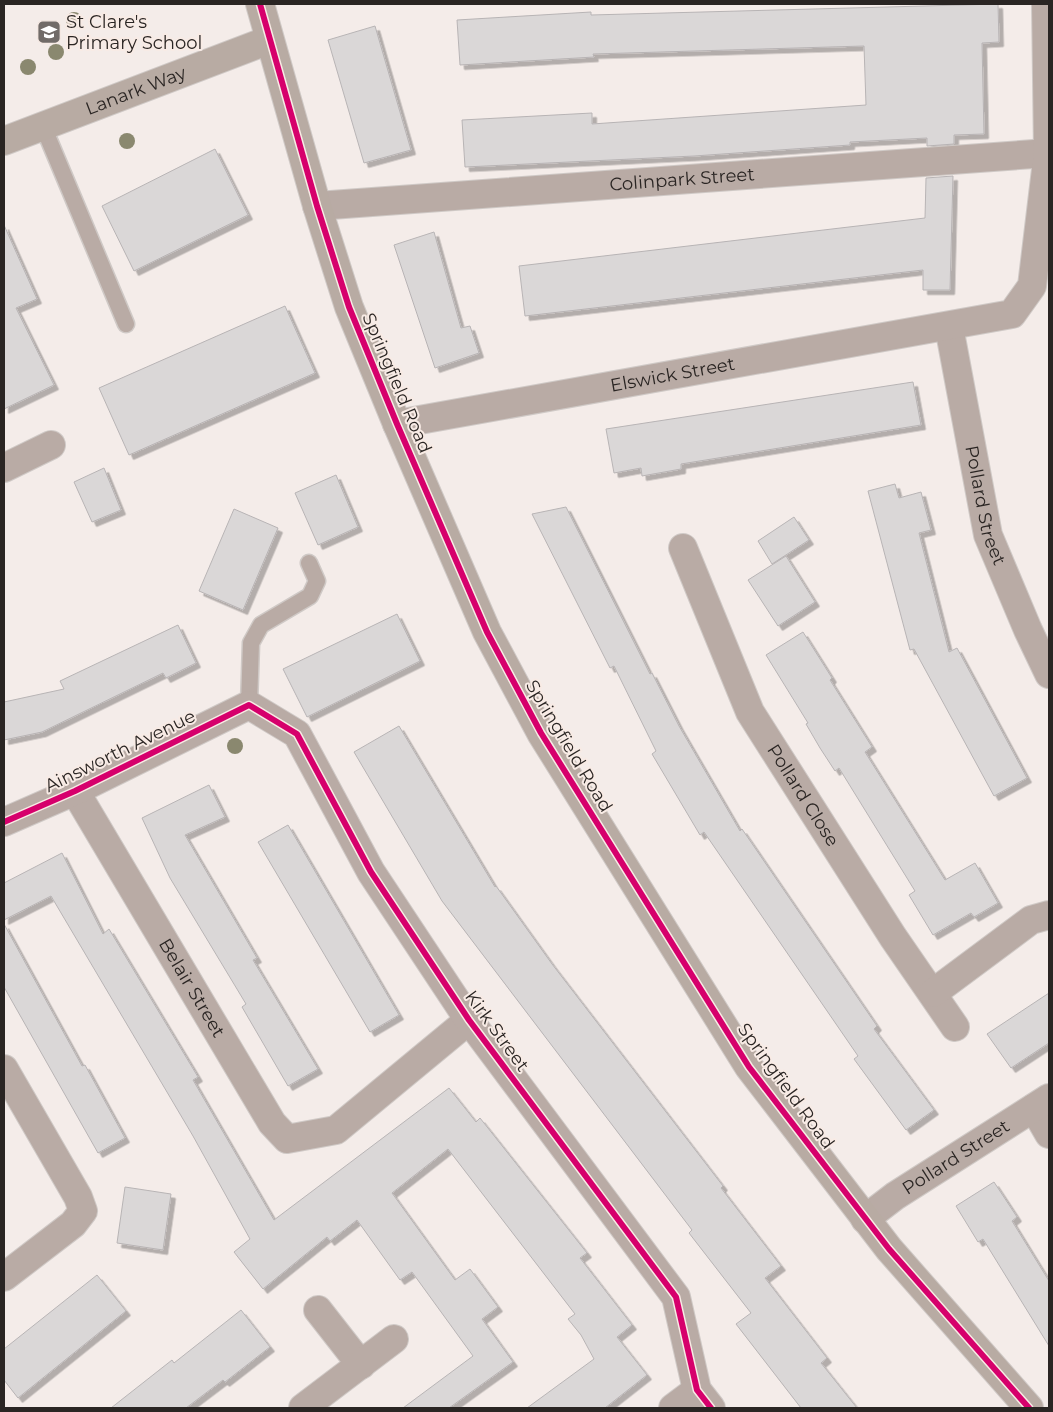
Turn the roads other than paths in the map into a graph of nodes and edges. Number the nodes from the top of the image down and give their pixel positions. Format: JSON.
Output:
{"nodes":[{"id":1,"x":260,"y":4,"type":"edge"},
{"id":2,"x":1046,"y":4,"type":"edge"},
{"id":3,"x":269,"y":40,"type":"junction"},
{"id":4,"x":43,"y":126,"type":"junction"},
{"id":5,"x":4,"y":141,"type":"edge"},
{"id":6,"x":1048,"y":153,"type":"junction"},
{"id":7,"x":317,"y":206,"type":"junction"},
{"id":8,"x":126,"y":324,"type":"dead end"},
{"id":9,"x":949,"y":327,"type":"junction"},
{"id":10,"x":397,"y":424,"type":"junction"},
{"id":11,"x":51,"y":445,"type":"dead end"},
{"id":12,"x":4,"y":468,"type":"edge"},
{"id":13,"x":683,"y":548,"type":"dead end"},
{"id":14,"x":309,"y":563,"type":"dead end"},
{"id":15,"x":1049,"y":674,"type":"edge"},
{"id":16,"x":249,"y":705,"type":"junction"},
{"id":17,"x":74,"y":790,"type":"junction"},
{"id":18,"x":4,"y":822,"type":"edge"},
{"id":19,"x":1049,"y":915,"type":"edge"},
{"id":20,"x":933,"y":994,"type":"junction"},
{"id":21,"x":469,"y":1020,"type":"junction"},
{"id":22,"x":955,"y":1027,"type":"dead end"},
{"id":23,"x":4,"y":1069,"type":"edge"},
{"id":24,"x":1041,"y":1103,"type":"edge"},
{"id":25,"x":1049,"y":1134,"type":"edge"},
{"id":26,"x":865,"y":1219,"type":"junction"},
{"id":27,"x":4,"y":1277,"type":"edge"},
{"id":28,"x":318,"y":1310,"type":"dead end"},
{"id":29,"x":394,"y":1339,"type":"dead end"},
{"id":30,"x":361,"y":1364,"type":"junction"},
{"id":31,"x":704,"y":1399,"type":"edge"},
{"id":32,"x":302,"y":1408,"type":"edge"},
{"id":33,"x":673,"y":1408,"type":"edge"},
{"id":34,"x":1029,"y":1408,"type":"edge"}],
"edges":[{"from":1,"to":3,"type":"main road","name":"Springfield Road"},
{"from":2,"to":6,"type":"street","name":"Elswick Street"},
{"from":3,"to":4,"type":"main road","name":"Lanark Way"},
{"from":3,"to":7,"type":"main road","name":"Springfield Road"},
{"from":4,"to":5,"type":"main road","name":"Lanark Way"},
{"from":4,"to":8,"type":"lane"},
{"from":6,"to":7,"type":"street","name":"Colinpark Street"},
{"from":6,"to":9,"type":"street","name":"Elswick Street"},
{"from":7,"to":10,"type":"main road","name":"Springfield Road"},
{"from":9,"to":10,"type":"street","name":"Elswick Street"},
{"from":9,"to":15,"type":"street","name":"Pollard Street"},
{"from":10,"to":26,"type":"main road","name":"Springfield Road"},
{"from":11,"to":12,"type":"street"},
{"from":13,"to":20,"type":"street","name":"Pollard Close"},
{"from":14,"to":16,"type":"lane"},
{"from":16,"to":17,"type":"street","name":"Ainsworth Avenue"},
{"from":16,"to":21,"type":"street","name":"Kirk Street"},
{"from":17,"to":18,"type":"street","name":"Ainsworth Avenue"},
{"from":17,"to":21,"type":"street","name":"Belair Street"},
{"from":19,"to":20,"type":"street"},
{"from":20,"to":22,"type":"street","name":"Pollard Close"},
{"from":21,"to":31,"type":"street","name":"Kirk Street"},
{"from":23,"to":27,"type":"street"},
{"from":24,"to":25,"type":"street"},
{"from":24,"to":26,"type":"street","name":"Pollard Street"},
{"from":26,"to":34,"type":"main road","name":"Springfield Road"},
{"from":28,"to":30,"type":"street"},
{"from":29,"to":30,"type":"street"},
{"from":30,"to":32,"type":"street"},
{"from":31,"to":33,"type":"street"}]}
